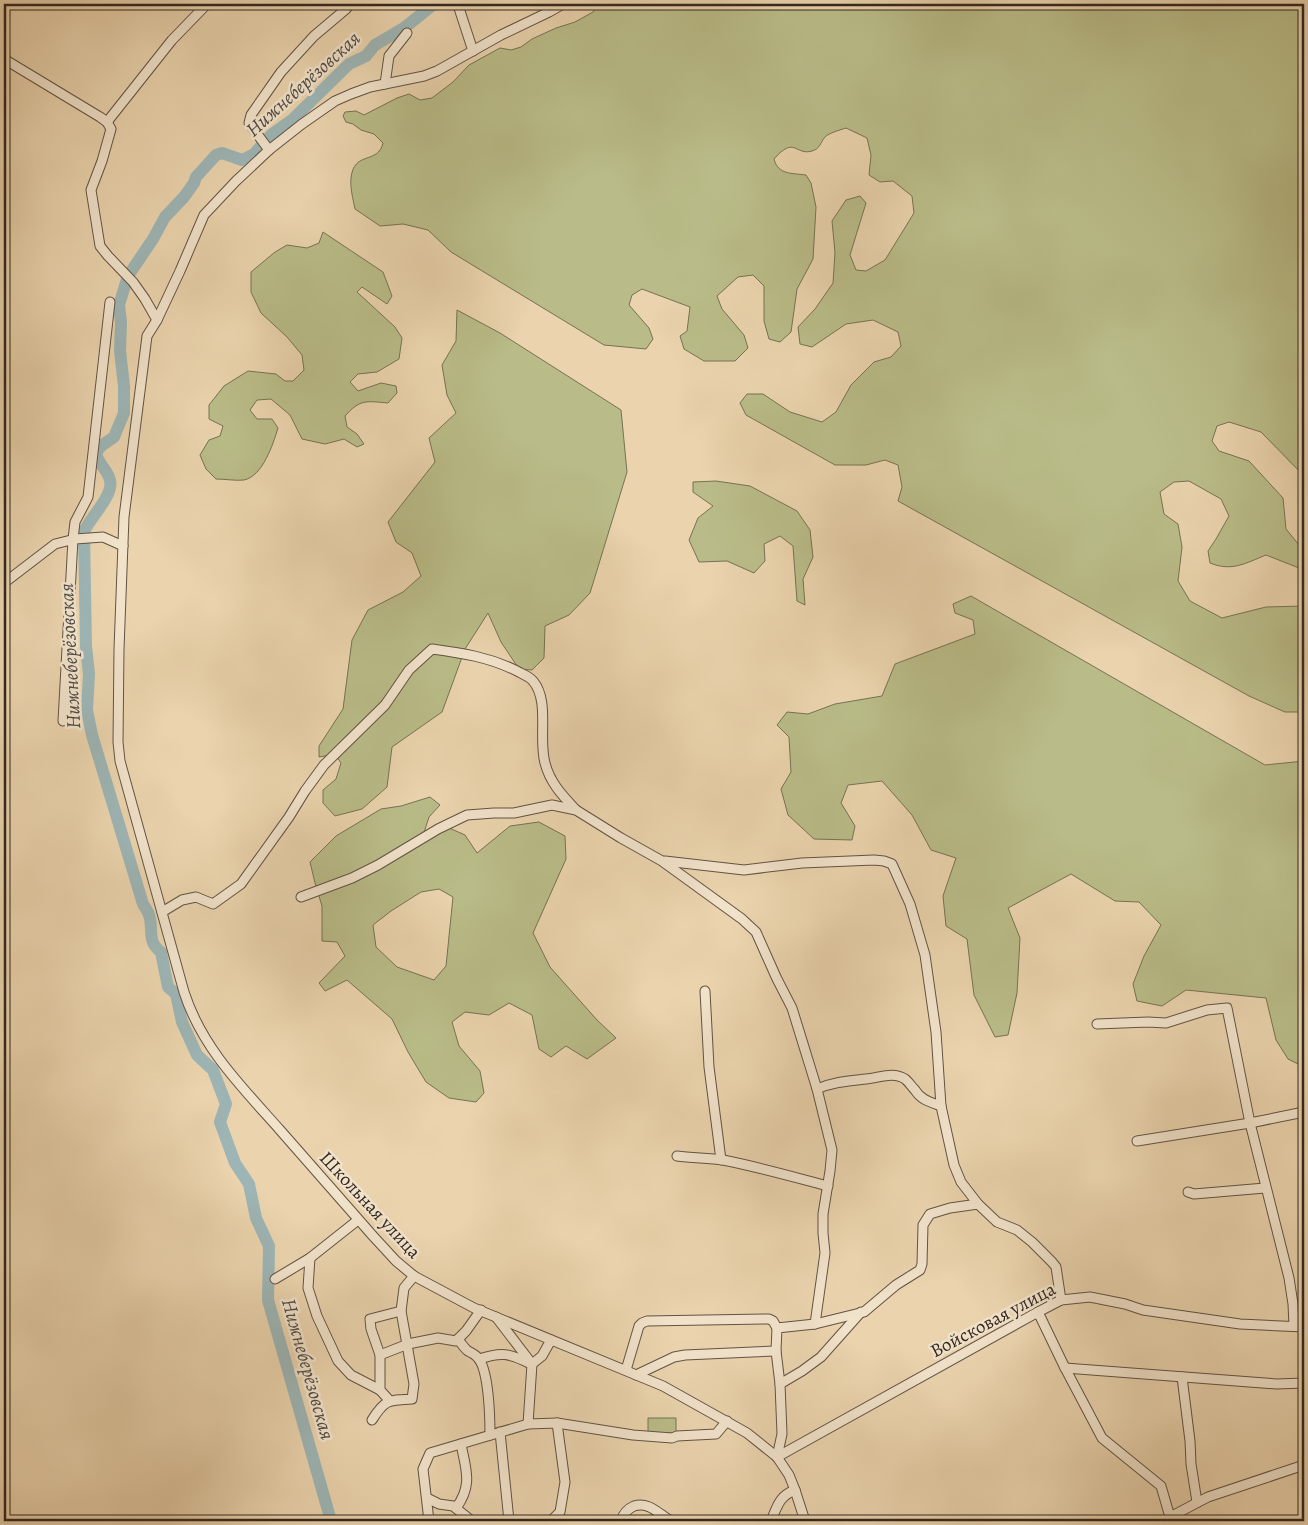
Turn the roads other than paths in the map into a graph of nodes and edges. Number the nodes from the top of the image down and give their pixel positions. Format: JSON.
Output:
{"nodes":[{"id":1,"x":207,"y":4,"type":"edge"},
{"id":2,"x":350,"y":4,"type":"edge"},
{"id":3,"x":563,"y":4,"type":"edge"},
{"id":4,"x":458,"y":5,"type":"dead end"},
{"id":5,"x":407,"y":33,"type":"dead end"},
{"id":6,"x":473,"y":51,"type":"junction"},
{"id":7,"x":4,"y":59,"type":"edge"},
{"id":8,"x":385,"y":84,"type":"junction"},
{"id":9,"x":107,"y":122,"type":"junction"},
{"id":10,"x":269,"y":150,"type":"junction"},
{"id":11,"x":110,"y":302,"type":"dead end"},
{"id":12,"x":157,"y":320,"type":"junction"},
{"id":13,"x":73,"y":539,"type":"junction"},
{"id":14,"x":123,"y":546,"type":"junction"},
{"id":15,"x":4,"y":583,"type":"edge"},
{"id":16,"x":62,"y":721,"type":"dead end"},
{"id":17,"x":576,"y":810,"type":"junction"},
{"id":18,"x":662,"y":861,"type":"junction"},
{"id":19,"x":301,"y":898,"type":"dead end"},
{"id":20,"x":162,"y":912,"type":"junction"},
{"id":21,"x":705,"y":991,"type":"dead end"},
{"id":22,"x":1097,"y":1024,"type":"dead end"},
{"id":23,"x":817,"y":1089,"type":"junction"},
{"id":24,"x":941,"y":1106,"type":"junction"},
{"id":25,"x":1304,"y":1112,"type":"edge"},
{"id":26,"x":1250,"y":1123,"type":"junction"},
{"id":27,"x":1137,"y":1141,"type":"dead end"},
{"id":28,"x":677,"y":1156,"type":"dead end"},
{"id":29,"x":721,"y":1160,"type":"junction"},
{"id":30,"x":828,"y":1186,"type":"junction"},
{"id":31,"x":1265,"y":1188,"type":"junction"},
{"id":32,"x":1188,"y":1192,"type":"dead end"},
{"id":33,"x":978,"y":1204,"type":"junction"},
{"id":34,"x":358,"y":1220,"type":"junction"},
{"id":35,"x":310,"y":1258,"type":"junction"},
{"id":36,"x":414,"y":1276,"type":"junction"},
{"id":37,"x":275,"y":1279,"type":"dead end"},
{"id":38,"x":1061,"y":1300,"type":"junction"},
{"id":39,"x":481,"y":1310,"type":"junction"},
{"id":40,"x":401,"y":1311,"type":"junction"},
{"id":41,"x":861,"y":1312,"type":"junction"},
{"id":42,"x":1038,"y":1312,"type":"junction"},
{"id":43,"x":495,"y":1316,"type":"junction"},
{"id":44,"x":815,"y":1324,"type":"junction"},
{"id":45,"x":1294,"y":1326,"type":"junction"},
{"id":46,"x":1304,"y":1326,"type":"edge"},
{"id":47,"x":778,"y":1328,"type":"junction"},
{"id":48,"x":458,"y":1339,"type":"junction"},
{"id":49,"x":551,"y":1340,"type":"junction"},
{"id":50,"x":408,"y":1344,"type":"junction"},
{"id":51,"x":776,"y":1352,"type":"junction"},
{"id":52,"x":380,"y":1356,"type":"junction"},
{"id":53,"x":479,"y":1358,"type":"junction"},
{"id":54,"x":532,"y":1364,"type":"junction"},
{"id":55,"x":1065,"y":1368,"type":"junction"},
{"id":56,"x":626,"y":1370,"type":"junction"},
{"id":57,"x":636,"y":1375,"type":"junction"},
{"id":58,"x":1182,"y":1377,"type":"junction"},
{"id":59,"x":1304,"y":1383,"type":"edge"},
{"id":60,"x":780,"y":1384,"type":"junction"},
{"id":61,"x":380,"y":1390,"type":"junction"},
{"id":62,"x":389,"y":1400,"type":"junction"},
{"id":63,"x":372,"y":1420,"type":"dead end"},
{"id":64,"x":727,"y":1421,"type":"junction"},
{"id":65,"x":557,"y":1423,"type":"junction"},
{"id":66,"x":528,"y":1424,"type":"junction"},
{"id":67,"x":500,"y":1432,"type":"junction"},
{"id":68,"x":490,"y":1436,"type":"junction"},
{"id":69,"x":461,"y":1444,"type":"junction"},
{"id":70,"x":777,"y":1457,"type":"junction"},
{"id":71,"x":1304,"y":1465,"type":"edge"},
{"id":72,"x":795,"y":1490,"type":"junction"},
{"id":73,"x":427,"y":1498,"type":"junction"},
{"id":74,"x":1197,"y":1502,"type":"junction"},
{"id":75,"x":456,"y":1508,"type":"junction"},
{"id":76,"x":554,"y":1520,"type":"edge"},
{"id":77,"x":430,"y":1521,"type":"edge"},
{"id":78,"x":472,"y":1521,"type":"edge"},
{"id":79,"x":509,"y":1521,"type":"edge"},
{"id":80,"x":518,"y":1521,"type":"edge"},
{"id":81,"x":532,"y":1521,"type":"edge"},
{"id":82,"x":621,"y":1521,"type":"edge"},
{"id":83,"x":671,"y":1521,"type":"edge"},
{"id":84,"x":771,"y":1521,"type":"edge"},
{"id":85,"x":805,"y":1521,"type":"edge"}],
"edges":[{"from":1,"to":9,"type":"street"},
{"from":2,"to":10,"type":"street"},
{"from":3,"to":6,"type":"street","name":"Школьная улица"},
{"from":4,"to":6,"type":"street"},
{"from":5,"to":8,"type":"street"},
{"from":6,"to":8,"type":"street","name":"Школьная улица"},
{"from":7,"to":9,"type":"street"},
{"from":8,"to":10,"type":"street","name":"Школьная улица"},
{"from":9,"to":12,"type":"street"},
{"from":10,"to":12,"type":"street","name":"Школьная улица"},
{"from":11,"to":13,"type":"street"},
{"from":12,"to":14,"type":"street","name":"Школьная улица"},
{"from":13,"to":14,"type":"street"},
{"from":13,"to":15,"type":"street"},
{"from":13,"to":16,"type":"street"},
{"from":14,"to":20,"type":"street","name":"Школьная улица"},
{"from":17,"to":18,"type":"street"},
{"from":17,"to":19,"type":"street"},
{"from":17,"to":20,"type":"street"},
{"from":18,"to":23,"type":"street"},
{"from":18,"to":24,"type":"street"},
{"from":20,"to":34,"type":"street","name":"Школьная улица"},
{"from":21,"to":29,"type":"street"},
{"from":22,"to":26,"type":"street"},
{"from":23,"to":24,"type":"street"},
{"from":23,"to":30,"type":"street"},
{"from":24,"to":33,"type":"street"},
{"from":25,"to":26,"type":"street"},
{"from":26,"to":27,"type":"street"},
{"from":26,"to":31,"type":"street"},
{"from":28,"to":29,"type":"street"},
{"from":29,"to":30,"type":"street"},
{"from":30,"to":44,"type":"street"},
{"from":31,"to":32,"type":"street"},
{"from":31,"to":45,"type":"street"},
{"from":33,"to":38,"type":"street"},
{"from":33,"to":41,"type":"street"},
{"from":34,"to":35,"type":"street"},
{"from":34,"to":36,"type":"street","name":"Школьная улица"},
{"from":35,"to":37,"type":"street"},
{"from":35,"to":61,"type":"street"},
{"from":36,"to":39,"type":"street","name":"Школьная улица"},
{"from":36,"to":40,"type":"street"},
{"from":38,"to":42,"type":"street","name":"Войсковая улица"},
{"from":38,"to":45,"type":"street","name":"Войсковая улица"},
{"from":39,"to":43,"type":"street","name":"Школьная улица"},
{"from":39,"to":48,"type":"street"},
{"from":40,"to":50,"type":"street"},
{"from":40,"to":52,"type":"street"},
{"from":41,"to":44,"type":"street"},
{"from":41,"to":60,"type":"street"},
{"from":42,"to":55,"type":"street"},
{"from":42,"to":70,"type":"street","name":"Войсковая улица"},
{"from":43,"to":49,"type":"street","name":"Школьная улица"},
{"from":43,"to":54,"type":"street"},
{"from":44,"to":47,"type":"street"},
{"from":45,"to":46,"type":"street","name":"Войсковая улица"},
{"from":47,"to":51,"type":"street"},
{"from":47,"to":56,"type":"street"},
{"from":48,"to":50,"type":"street"},
{"from":48,"to":53,"type":"street"},
{"from":49,"to":54,"type":"street"},
{"from":49,"to":56,"type":"street","name":"Школьная улица"},
{"from":50,"to":52,"type":"street"},
{"from":50,"to":62,"type":"street"},
{"from":51,"to":57,"type":"street"},
{"from":51,"to":60,"type":"street"},
{"from":52,"to":61,"type":"street"},
{"from":53,"to":54,"type":"street"},
{"from":53,"to":68,"type":"street"},
{"from":54,"to":66,"type":"street"},
{"from":55,"to":58,"type":"street"},
{"from":55,"to":74,"type":"street"},
{"from":56,"to":57,"type":"street","name":"Школьная улица"},
{"from":57,"to":64,"type":"street","name":"Школьная улица"},
{"from":58,"to":59,"type":"street"},
{"from":58,"to":74,"type":"street"},
{"from":60,"to":70,"type":"street"},
{"from":61,"to":62,"type":"street"},
{"from":62,"to":63,"type":"street"},
{"from":64,"to":65,"type":"street"},
{"from":64,"to":70,"type":"street","name":"Школьная улица"},
{"from":65,"to":66,"type":"street"},
{"from":65,"to":76,"type":"street"},
{"from":66,"to":67,"type":"street"},
{"from":67,"to":68,"type":"street"},
{"from":67,"to":79,"type":"street"},
{"from":68,"to":69,"type":"street"},
{"from":69,"to":73,"type":"street"},
{"from":69,"to":75,"type":"street"},
{"from":70,"to":72,"type":"street","name":"Школьная улица"},
{"from":71,"to":74,"type":"street"},
{"from":72,"to":84,"type":"street"},
{"from":72,"to":85,"type":"street","name":"Школьная улица"},
{"from":73,"to":75,"type":"street"},
{"from":73,"to":77,"type":"street"},
{"from":75,"to":78,"type":"street"},
{"from":80,"to":81,"type":"street"},
{"from":82,"to":83,"type":"street"}]}
